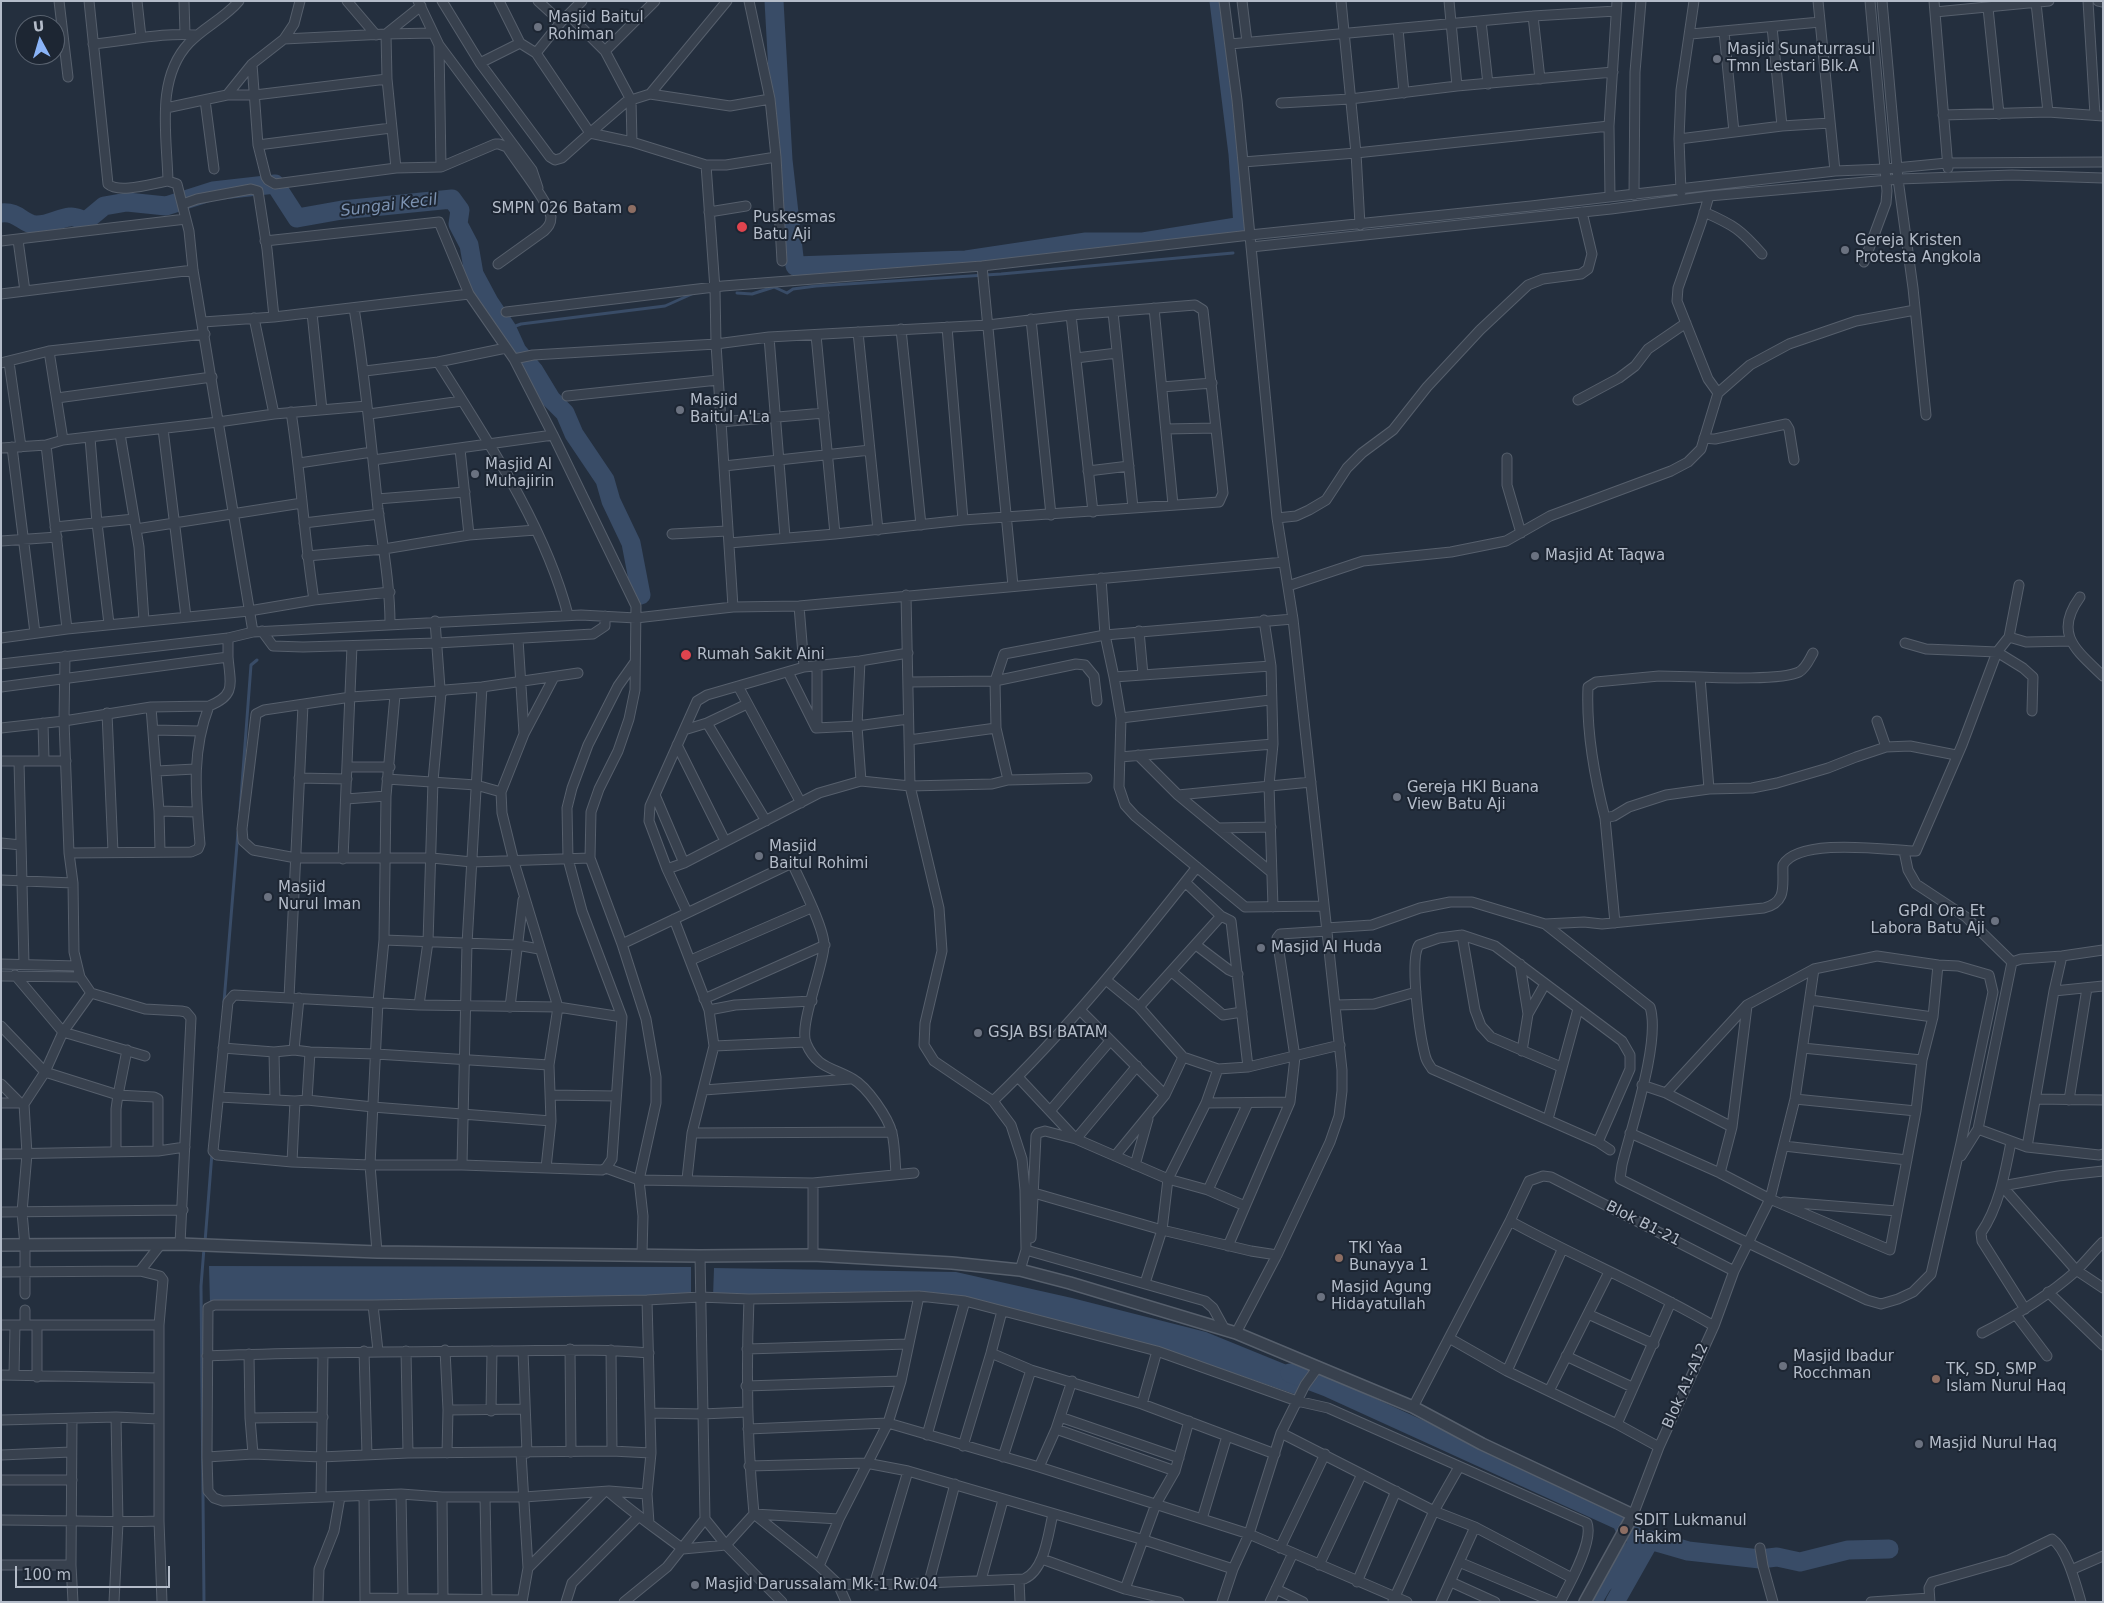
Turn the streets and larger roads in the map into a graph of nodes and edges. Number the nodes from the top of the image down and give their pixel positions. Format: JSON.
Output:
{"nodes":[{"id":1,"x":58,"y":1,"type":"edge"},
{"id":2,"x":89,"y":1,"type":"edge"},
{"id":3,"x":137,"y":1,"type":"edge"},
{"id":4,"x":184,"y":1,"type":"edge"},
{"id":5,"x":239,"y":1,"type":"edge"},
{"id":6,"x":300,"y":1,"type":"edge"},
{"id":7,"x":347,"y":1,"type":"edge"},
{"id":8,"x":442,"y":1,"type":"edge"},
{"id":9,"x":499,"y":1,"type":"edge"},
{"id":10,"x":538,"y":1,"type":"edge"},
{"id":11,"x":582,"y":1,"type":"edge"},
{"id":12,"x":655,"y":1,"type":"edge"},
{"id":13,"x":727,"y":1,"type":"edge"},
{"id":14,"x":749,"y":1,"type":"edge"},
{"id":15,"x":1224,"y":1,"type":"edge"},
{"id":16,"x":1242,"y":1,"type":"edge"},
{"id":17,"x":1341,"y":1,"type":"edge"},
{"id":18,"x":1449,"y":1,"type":"edge"},
{"id":19,"x":1641,"y":1,"type":"edge"},
{"id":20,"x":1694,"y":1,"type":"edge"},
{"id":21,"x":1818,"y":1,"type":"edge"},
{"id":22,"x":1870,"y":1,"type":"edge"},
{"id":23,"x":1882,"y":1,"type":"edge"},
{"id":24,"x":1934,"y":1,"type":"edge"},
{"id":25,"x":2049,"y":1,"type":"edge"},
{"id":26,"x":2088,"y":1,"type":"edge"},
{"id":27,"x":2098,"y":1,"type":"edge"},
{"id":28,"x":2103,"y":2,"type":"edge"},
{"id":29,"x":2036,"y":3,"type":"junction"},
{"id":30,"x":419,"y":4,"type":"edge"},
{"id":31,"x":1617,"y":6,"type":"edge"},
{"id":32,"x":1988,"y":8,"type":"junction"},
{"id":33,"x":1936,"y":12,"type":"junction"},
{"id":34,"x":569,"y":16,"type":"junction"},
{"id":35,"x":1533,"y":16,"type":"junction"},
{"id":36,"x":1481,"y":21,"type":"junction"},
{"id":37,"x":561,"y":22,"type":"junction"},
{"id":38,"x":1820,"y":22,"type":"junction"},
{"id":39,"x":1451,"y":24,"type":"junction"},
{"id":40,"x":1772,"y":27,"type":"junction"},
{"id":41,"x":1398,"y":29,"type":"junction"},
{"id":42,"x":1724,"y":32,"type":"junction"},
{"id":43,"x":433,"y":33,"type":"junction"},
{"id":44,"x":185,"y":34,"type":"junction"},
{"id":45,"x":386,"y":34,"type":"junction"},
{"id":46,"x":1345,"y":34,"type":"junction"},
{"id":47,"x":1691,"y":34,"type":"junction"},
{"id":48,"x":197,"y":35,"type":"junction"},
{"id":49,"x":376,"y":35,"type":"junction"},
{"id":50,"x":141,"y":37,"type":"junction"},
{"id":51,"x":284,"y":39,"type":"junction"},
{"id":52,"x":1247,"y":42,"type":"junction"},
{"id":53,"x":520,"y":43,"type":"junction"},
{"id":54,"x":93,"y":44,"type":"junction"},
{"id":55,"x":1230,"y":44,"type":"junction"},
{"id":56,"x":439,"y":45,"type":"junction"},
{"id":57,"x":605,"y":52,"type":"junction"},
{"id":58,"x":536,"y":53,"type":"junction"},
{"id":59,"x":480,"y":63,"type":"junction"},
{"id":60,"x":252,"y":64,"type":"junction"},
{"id":61,"x":1613,"y":72,"type":"junction"},
{"id":62,"x":68,"y":77,"type":"dead end"},
{"id":63,"x":387,"y":79,"type":"junction"},
{"id":64,"x":1540,"y":79,"type":"junction"},
{"id":65,"x":1488,"y":84,"type":"junction"},
{"id":66,"x":1457,"y":86,"type":"junction"},
{"id":67,"x":1404,"y":93,"type":"junction"},
{"id":68,"x":254,"y":94,"type":"junction"},
{"id":69,"x":650,"y":94,"type":"junction"},
{"id":70,"x":227,"y":95,"type":"junction"},
{"id":71,"x":770,"y":99,"type":"junction"},
{"id":72,"x":1350,"y":99,"type":"junction"},
{"id":73,"x":205,"y":100,"type":"junction"},
{"id":74,"x":631,"y":100,"type":"junction"},
{"id":75,"x":1281,"y":103,"type":"dead end"},
{"id":76,"x":166,"y":108,"type":"junction"},
{"id":77,"x":2048,"y":112,"type":"junction"},
{"id":78,"x":1999,"y":114,"type":"junction"},
{"id":79,"x":1943,"y":115,"type":"junction"},
{"id":80,"x":2099,"y":116,"type":"edge"},
{"id":81,"x":1830,"y":123,"type":"junction"},
{"id":82,"x":1609,"y":126,"type":"junction"},
{"id":83,"x":1782,"y":126,"type":"junction"},
{"id":84,"x":391,"y":128,"type":"junction"},
{"id":85,"x":1734,"y":132,"type":"junction"},
{"id":86,"x":590,"y":133,"type":"junction"},
{"id":87,"x":1679,"y":139,"type":"junction"},
{"id":88,"x":632,"y":142,"type":"junction"},
{"id":89,"x":258,"y":145,"type":"junction"},
{"id":90,"x":1356,"y":153,"type":"junction"},
{"id":91,"x":776,"y":157,"type":"junction"},
{"id":92,"x":1243,"y":162,"type":"junction"},
{"id":93,"x":2103,"y":162,"type":"edge"},
{"id":94,"x":1947,"y":163,"type":"junction"},
{"id":95,"x":706,"y":165,"type":"junction"},
{"id":96,"x":441,"y":167,"type":"junction"},
{"id":97,"x":1897,"y":167,"type":"junction"},
{"id":98,"x":214,"y":168,"type":"dead end"},
{"id":99,"x":396,"y":168,"type":"junction"},
{"id":100,"x":1885,"y":169,"type":"junction"},
{"id":101,"x":1835,"y":171,"type":"junction"},
{"id":102,"x":1948,"y":176,"type":"junction"},
{"id":103,"x":2103,"y":178,"type":"edge"},
{"id":104,"x":1898,"y":179,"type":"junction"},
{"id":105,"x":1886,"y":181,"type":"junction"},
{"id":106,"x":172,"y":182,"type":"junction"},
{"id":107,"x":1681,"y":189,"type":"junction"},
{"id":108,"x":1634,"y":195,"type":"junction"},
{"id":109,"x":1708,"y":196,"type":"junction"},
{"id":110,"x":1610,"y":197,"type":"junction"},
{"id":111,"x":541,"y":198,"type":"junction"},
{"id":112,"x":1682,"y":201,"type":"junction"},
{"id":113,"x":183,"y":203,"type":"junction"},
{"id":114,"x":746,"y":206,"type":"dead end"},
{"id":115,"x":709,"y":212,"type":"junction"},
{"id":116,"x":1582,"y":212,"type":"junction"},
{"id":117,"x":1704,"y":212,"type":"junction"},
{"id":118,"x":186,"y":219,"type":"junction"},
{"id":119,"x":1360,"y":225,"type":"junction"},
{"id":120,"x":1250,"y":235,"type":"junction"},
{"id":121,"x":18,"y":240,"type":"junction"},
{"id":122,"x":1,"y":241,"type":"edge"},
{"id":123,"x":266,"y":241,"type":"junction"},
{"id":124,"x":1251,"y":247,"type":"junction"},
{"id":125,"x":1762,"y":254,"type":"dead end"},
{"id":126,"x":782,"y":261,"type":"dead end"},
{"id":127,"x":1864,"y":262,"type":"dead end"},
{"id":128,"x":498,"y":264,"type":"dead end"},
{"id":129,"x":193,"y":270,"type":"junction"},
{"id":130,"x":983,"y":272,"type":"junction"},
{"id":131,"x":715,"y":287,"type":"junction"},
{"id":132,"x":26,"y":291,"type":"junction"},
{"id":133,"x":1,"y":294,"type":"edge"},
{"id":134,"x":469,"y":294,"type":"junction"},
{"id":135,"x":354,"y":308,"type":"junction"},
{"id":136,"x":1154,"y":308,"type":"junction"},
{"id":137,"x":1915,"y":310,"type":"junction"},
{"id":138,"x":506,"y":312,"type":"dead end"},
{"id":139,"x":1114,"y":312,"type":"junction"},
{"id":140,"x":312,"y":313,"type":"junction"},
{"id":141,"x":1071,"y":315,"type":"junction"},
{"id":142,"x":274,"y":317,"type":"junction"},
{"id":143,"x":254,"y":318,"type":"junction"},
{"id":144,"x":1032,"y":319,"type":"junction"},
{"id":145,"x":203,"y":322,"type":"junction"},
{"id":146,"x":988,"y":324,"type":"junction"},
{"id":147,"x":1686,"y":324,"type":"junction"},
{"id":148,"x":947,"y":327,"type":"junction"},
{"id":149,"x":901,"y":329,"type":"junction"},
{"id":150,"x":858,"y":332,"type":"junction"},
{"id":151,"x":204,"y":334,"type":"junction"},
{"id":152,"x":816,"y":335,"type":"junction"},
{"id":153,"x":769,"y":337,"type":"junction"},
{"id":154,"x":716,"y":344,"type":"junction"},
{"id":155,"x":506,"y":348,"type":"junction"},
{"id":156,"x":49,"y":351,"type":"junction"},
{"id":157,"x":1118,"y":353,"type":"junction"},
{"id":158,"x":1076,"y":358,"type":"junction"},
{"id":159,"x":517,"y":359,"type":"junction"},
{"id":160,"x":5,"y":362,"type":"edge"},
{"id":161,"x":438,"y":362,"type":"junction"},
{"id":162,"x":364,"y":372,"type":"junction"},
{"id":163,"x":212,"y":377,"type":"junction"},
{"id":164,"x":718,"y":380,"type":"junction"},
{"id":165,"x":1212,"y":384,"type":"junction"},
{"id":166,"x":1162,"y":387,"type":"junction"},
{"id":167,"x":1718,"y":393,"type":"junction"},
{"id":168,"x":567,"y":396,"type":"dead end"},
{"id":169,"x":56,"y":398,"type":"junction"},
{"id":170,"x":1578,"y":400,"type":"dead end"},
{"id":171,"x":462,"y":401,"type":"junction"},
{"id":172,"x":322,"y":410,"type":"junction"},
{"id":173,"x":368,"y":410,"type":"junction"},
{"id":174,"x":291,"y":412,"type":"junction"},
{"id":175,"x":824,"y":413,"type":"junction"},
{"id":176,"x":274,"y":414,"type":"junction"},
{"id":177,"x":1926,"y":415,"type":"dead end"},
{"id":178,"x":774,"y":418,"type":"junction"},
{"id":179,"x":218,"y":422,"type":"junction"},
{"id":180,"x":720,"y":422,"type":"junction"},
{"id":181,"x":1215,"y":428,"type":"junction"},
{"id":182,"x":163,"y":429,"type":"junction"},
{"id":183,"x":1166,"y":429,"type":"junction"},
{"id":184,"x":120,"y":434,"type":"junction"},
{"id":185,"x":553,"y":434,"type":"junction"},
{"id":186,"x":90,"y":438,"type":"junction"},
{"id":187,"x":1704,"y":438,"type":"junction"},
{"id":188,"x":63,"y":440,"type":"junction"},
{"id":189,"x":46,"y":445,"type":"junction"},
{"id":190,"x":491,"y":445,"type":"junction"},
{"id":191,"x":16,"y":447,"type":"junction"},
{"id":192,"x":1,"y":448,"type":"edge"},
{"id":193,"x":460,"y":449,"type":"junction"},
{"id":194,"x":870,"y":450,"type":"junction"},
{"id":195,"x":828,"y":454,"type":"junction"},
{"id":196,"x":373,"y":456,"type":"junction"},
{"id":197,"x":1506,"y":458,"type":"dead end"},
{"id":198,"x":778,"y":460,"type":"junction"},
{"id":199,"x":1794,"y":460,"type":"dead end"},
{"id":200,"x":299,"y":463,"type":"junction"},
{"id":201,"x":724,"y":466,"type":"junction"},
{"id":202,"x":1129,"y":466,"type":"junction"},
{"id":203,"x":1088,"y":470,"type":"junction"},
{"id":204,"x":465,"y":492,"type":"junction"},
{"id":205,"x":377,"y":499,"type":"junction"},
{"id":206,"x":302,"y":503,"type":"junction"},
{"id":207,"x":1174,"y":506,"type":"junction"},
{"id":208,"x":1133,"y":508,"type":"junction"},
{"id":209,"x":1093,"y":512,"type":"junction"},
{"id":210,"x":234,"y":514,"type":"junction"},
{"id":211,"x":379,"y":514,"type":"junction"},
{"id":212,"x":1051,"y":515,"type":"junction"},
{"id":213,"x":1007,"y":517,"type":"junction"},
{"id":214,"x":1277,"y":518,"type":"junction"},
{"id":215,"x":963,"y":520,"type":"junction"},
{"id":216,"x":97,"y":523,"type":"junction"},
{"id":217,"x":175,"y":523,"type":"junction"},
{"id":218,"x":304,"y":523,"type":"junction"},
{"id":219,"x":135,"y":524,"type":"junction"},
{"id":220,"x":921,"y":525,"type":"junction"},
{"id":221,"x":55,"y":527,"type":"junction"},
{"id":222,"x":536,"y":530,"type":"junction"},
{"id":223,"x":878,"y":530,"type":"junction"},
{"id":224,"x":727,"y":531,"type":"junction"},
{"id":225,"x":1521,"y":533,"type":"junction"},
{"id":226,"x":672,"y":534,"type":"dead end"},
{"id":227,"x":835,"y":534,"type":"junction"},
{"id":228,"x":469,"y":535,"type":"junction"},
{"id":229,"x":784,"y":537,"type":"junction"},
{"id":230,"x":57,"y":538,"type":"junction"},
{"id":231,"x":24,"y":540,"type":"junction"},
{"id":232,"x":1,"y":541,"type":"edge"},
{"id":233,"x":728,"y":543,"type":"junction"},
{"id":234,"x":384,"y":550,"type":"junction"},
{"id":235,"x":307,"y":556,"type":"junction"},
{"id":236,"x":1284,"y":562,"type":"junction"},
{"id":237,"x":1101,"y":578,"type":"junction"},
{"id":238,"x":2019,"y":585,"type":"dead end"},
{"id":239,"x":1013,"y":586,"type":"junction"},
{"id":240,"x":1288,"y":586,"type":"junction"},
{"id":241,"x":390,"y":592,"type":"junction"},
{"id":242,"x":906,"y":595,"type":"junction"},
{"id":243,"x":2080,"y":597,"type":"dead end"},
{"id":244,"x":314,"y":600,"type":"junction"},
{"id":245,"x":799,"y":606,"type":"junction"},
{"id":246,"x":733,"y":607,"type":"junction"},
{"id":247,"x":249,"y":611,"type":"junction"},
{"id":248,"x":568,"y":615,"type":"junction"},
{"id":249,"x":605,"y":616,"type":"junction"},
{"id":250,"x":186,"y":617,"type":"junction"},
{"id":251,"x":636,"y":618,"type":"junction"},
{"id":252,"x":1293,"y":619,"type":"junction"},
{"id":253,"x":1264,"y":620,"type":"junction"},
{"id":254,"x":144,"y":621,"type":"junction"},
{"id":255,"x":435,"y":621,"type":"junction"},
{"id":256,"x":109,"y":624,"type":"junction"},
{"id":257,"x":390,"y":624,"type":"junction"},
{"id":258,"x":67,"y":629,"type":"junction"},
{"id":259,"x":257,"y":632,"type":"junction"},
{"id":260,"x":1139,"y":632,"type":"junction"},
{"id":261,"x":35,"y":633,"type":"junction"},
{"id":262,"x":1105,"y":634,"type":"junction"},
{"id":263,"x":1,"y":638,"type":"edge"},
{"id":264,"x":228,"y":638,"type":"junction"},
{"id":265,"x":2009,"y":638,"type":"junction"},
{"id":266,"x":518,"y":639,"type":"junction"},
{"id":267,"x":2070,"y":641,"type":"junction"},
{"id":268,"x":437,"y":643,"type":"junction"},
{"id":269,"x":1904,"y":643,"type":"dead end"},
{"id":270,"x":352,"y":646,"type":"junction"},
{"id":271,"x":1997,"y":652,"type":"junction"},
{"id":272,"x":908,"y":653,"type":"junction"},
{"id":273,"x":1812,"y":653,"type":"dead end"},
{"id":274,"x":65,"y":656,"type":"junction"},
{"id":275,"x":228,"y":657,"type":"junction"},
{"id":276,"x":860,"y":661,"type":"junction"},
{"id":277,"x":635,"y":662,"type":"junction"},
{"id":278,"x":1,"y":664,"type":"edge"},
{"id":279,"x":817,"y":666,"type":"junction"},
{"id":280,"x":1270,"y":666,"type":"junction"},
{"id":281,"x":804,"y":667,"type":"junction"},
{"id":282,"x":788,"y":672,"type":"junction"},
{"id":283,"x":578,"y":673,"type":"dead end"},
{"id":284,"x":1143,"y":675,"type":"junction"},
{"id":285,"x":2103,"y":676,"type":"edge"},
{"id":286,"x":554,"y":677,"type":"junction"},
{"id":287,"x":1114,"y":677,"type":"junction"},
{"id":288,"x":1700,"y":677,"type":"junction"},
{"id":289,"x":66,"y":679,"type":"junction"},
{"id":290,"x":521,"y":680,"type":"junction"},
{"id":291,"x":995,"y":681,"type":"junction"},
{"id":292,"x":909,"y":682,"type":"junction"},
{"id":293,"x":738,"y":686,"type":"junction"},
{"id":294,"x":1,"y":687,"type":"edge"},
{"id":295,"x":482,"y":687,"type":"junction"},
{"id":296,"x":394,"y":695,"type":"junction"},
{"id":297,"x":351,"y":697,"type":"junction"},
{"id":298,"x":1270,"y":700,"type":"junction"},
{"id":299,"x":1098,"y":701,"type":"dead end"},
{"id":300,"x":747,"y":704,"type":"junction"},
{"id":301,"x":302,"y":705,"type":"junction"},
{"id":302,"x":210,"y":706,"type":"junction"},
{"id":303,"x":151,"y":707,"type":"junction"},
{"id":304,"x":2032,"y":711,"type":"dead end"},
{"id":305,"x":107,"y":713,"type":"junction"},
{"id":306,"x":1120,"y":718,"type":"junction"},
{"id":307,"x":908,"y":719,"type":"junction"},
{"id":308,"x":64,"y":721,"type":"junction"},
{"id":309,"x":1877,"y":721,"type":"dead end"},
{"id":310,"x":707,"y":723,"type":"junction"},
{"id":311,"x":43,"y":724,"type":"junction"},
{"id":312,"x":857,"y":726,"type":"junction"},
{"id":313,"x":1,"y":728,"type":"edge"},
{"id":314,"x":816,"y":728,"type":"junction"},
{"id":315,"x":996,"y":728,"type":"junction"},
{"id":316,"x":153,"y":730,"type":"junction"},
{"id":317,"x":684,"y":730,"type":"junction"},
{"id":318,"x":200,"y":731,"type":"junction"},
{"id":319,"x":524,"y":734,"type":"junction"},
{"id":320,"x":909,"y":740,"type":"junction"},
{"id":321,"x":677,"y":744,"type":"junction"},
{"id":322,"x":1273,"y":744,"type":"junction"},
{"id":323,"x":1886,"y":747,"type":"junction"},
{"id":324,"x":1138,"y":755,"type":"junction"},
{"id":325,"x":1956,"y":755,"type":"junction"},
{"id":326,"x":1120,"y":757,"type":"junction"},
{"id":327,"x":1,"y":760,"type":"edge"},
{"id":328,"x":44,"y":760,"type":"junction"},
{"id":329,"x":19,"y":761,"type":"junction"},
{"id":330,"x":66,"y":761,"type":"junction"},
{"id":331,"x":348,"y":766,"type":"junction"},
{"id":332,"x":390,"y":766,"type":"junction"},
{"id":333,"x":195,"y":769,"type":"junction"},
{"id":334,"x":157,"y":772,"type":"junction"},
{"id":335,"x":299,"y":778,"type":"junction"},
{"id":336,"x":1087,"y":778,"type":"dead end"},
{"id":337,"x":347,"y":779,"type":"junction"},
{"id":338,"x":387,"y":779,"type":"junction"},
{"id":339,"x":1008,"y":780,"type":"junction"},
{"id":340,"x":861,"y":781,"type":"junction"},
{"id":341,"x":433,"y":782,"type":"junction"},
{"id":342,"x":1311,"y":782,"type":"junction"},
{"id":343,"x":476,"y":785,"type":"junction"},
{"id":344,"x":1272,"y":785,"type":"junction"},
{"id":345,"x":910,"y":786,"type":"junction"},
{"id":346,"x":1709,"y":789,"type":"junction"},
{"id":347,"x":501,"y":792,"type":"junction"},
{"id":348,"x":1178,"y":794,"type":"junction"},
{"id":349,"x":386,"y":796,"type":"junction"},
{"id":350,"x":655,"y":796,"type":"junction"},
{"id":351,"x":346,"y":799,"type":"junction"},
{"id":352,"x":801,"y":803,"type":"junction"},
{"id":353,"x":159,"y":811,"type":"junction"},
{"id":354,"x":197,"y":812,"type":"junction"},
{"id":355,"x":1605,"y":818,"type":"junction"},
{"id":356,"x":766,"y":821,"type":"junction"},
{"id":357,"x":1271,"y":827,"type":"junction"},
{"id":358,"x":1218,"y":828,"type":"junction"},
{"id":359,"x":725,"y":841,"type":"junction"},
{"id":360,"x":1,"y":844,"type":"edge"},
{"id":361,"x":21,"y":845,"type":"junction"},
{"id":362,"x":160,"y":851,"type":"junction"},
{"id":363,"x":1904,"y":851,"type":"junction"},
{"id":364,"x":113,"y":852,"type":"junction"},
{"id":365,"x":69,"y":853,"type":"junction"},
{"id":366,"x":296,"y":858,"type":"junction"},
{"id":367,"x":432,"y":858,"type":"junction"},
{"id":368,"x":590,"y":858,"type":"junction"},
{"id":369,"x":343,"y":859,"type":"junction"},
{"id":370,"x":568,"y":859,"type":"junction"},
{"id":371,"x":386,"y":860,"type":"junction"},
{"id":372,"x":472,"y":862,"type":"junction"},
{"id":373,"x":514,"y":862,"type":"junction"},
{"id":374,"x":684,"y":863,"type":"junction"},
{"id":375,"x":1197,"y":867,"type":"junction"},
{"id":376,"x":667,"y":869,"type":"junction"},
{"id":377,"x":1271,"y":872,"type":"junction"},
{"id":378,"x":1,"y":880,"type":"edge"},
{"id":379,"x":21,"y":880,"type":"junction"},
{"id":380,"x":1185,"y":882,"type":"junction"},
{"id":381,"x":73,"y":883,"type":"junction"},
{"id":382,"x":523,"y":895,"type":"junction"},
{"id":383,"x":1324,"y":906,"type":"junction"},
{"id":384,"x":811,"y":908,"type":"junction"},
{"id":385,"x":1273,"y":908,"type":"junction"},
{"id":386,"x":687,"y":912,"type":"junction"},
{"id":387,"x":1221,"y":916,"type":"junction"},
{"id":388,"x":674,"y":919,"type":"junction"},
{"id":389,"x":1615,"y":923,"type":"junction"},
{"id":390,"x":1544,"y":924,"type":"junction"},
{"id":391,"x":1326,"y":929,"type":"junction"},
{"id":392,"x":1462,"y":935,"type":"junction"},
{"id":393,"x":384,"y":940,"type":"junction"},
{"id":394,"x":428,"y":942,"type":"junction"},
{"id":395,"x":467,"y":944,"type":"junction"},
{"id":396,"x":622,"y":944,"type":"junction"},
{"id":397,"x":517,"y":945,"type":"junction"},
{"id":398,"x":825,"y":945,"type":"junction"},
{"id":399,"x":1196,"y":945,"type":"junction"},
{"id":400,"x":539,"y":949,"type":"junction"},
{"id":401,"x":2103,"y":950,"type":"edge"},
{"id":402,"x":2062,"y":956,"type":"junction"},
{"id":403,"x":691,"y":960,"type":"junction"},
{"id":404,"x":2012,"y":962,"type":"junction"},
{"id":405,"x":1,"y":964,"type":"edge"},
{"id":406,"x":24,"y":964,"type":"junction"},
{"id":407,"x":1520,"y":964,"type":"junction"},
{"id":408,"x":1938,"y":964,"type":"junction"},
{"id":409,"x":77,"y":966,"type":"junction"},
{"id":410,"x":1814,"y":969,"type":"junction"},
{"id":411,"x":1172,"y":972,"type":"junction"},
{"id":412,"x":1238,"y":974,"type":"junction"},
{"id":413,"x":16,"y":975,"type":"junction"},
{"id":414,"x":1,"y":976,"type":"edge"},
{"id":415,"x":80,"y":977,"type":"junction"},
{"id":416,"x":1106,"y":980,"type":"junction"},
{"id":417,"x":1545,"y":984,"type":"junction"},
{"id":418,"x":2103,"y":986,"type":"edge"},
{"id":419,"x":2087,"y":988,"type":"junction"},
{"id":420,"x":2054,"y":991,"type":"junction"},
{"id":421,"x":1416,"y":992,"type":"junction"},
{"id":422,"x":91,"y":993,"type":"junction"},
{"id":423,"x":289,"y":998,"type":"junction"},
{"id":424,"x":299,"y":998,"type":"junction"},
{"id":425,"x":704,"y":1000,"type":"junction"},
{"id":426,"x":1810,"y":1000,"type":"junction"},
{"id":427,"x":812,"y":1001,"type":"junction"},
{"id":428,"x":378,"y":1002,"type":"junction"},
{"id":429,"x":419,"y":1005,"type":"junction"},
{"id":430,"x":466,"y":1005,"type":"junction"},
{"id":431,"x":1336,"y":1005,"type":"junction"},
{"id":432,"x":1747,"y":1005,"type":"junction"},
{"id":433,"x":510,"y":1007,"type":"junction"},
{"id":434,"x":558,"y":1007,"type":"junction"},
{"id":435,"x":1138,"y":1007,"type":"junction"},
{"id":436,"x":1578,"y":1009,"type":"junction"},
{"id":437,"x":710,"y":1010,"type":"junction"},
{"id":438,"x":1080,"y":1010,"type":"junction"},
{"id":439,"x":1242,"y":1012,"type":"junction"},
{"id":440,"x":1528,"y":1014,"type":"junction"},
{"id":441,"x":622,"y":1017,"type":"junction"},
{"id":442,"x":1933,"y":1017,"type":"junction"},
{"id":443,"x":1,"y":1026,"type":"edge"},
{"id":444,"x":62,"y":1032,"type":"junction"},
{"id":445,"x":1110,"y":1041,"type":"junction"},
{"id":446,"x":806,"y":1042,"type":"junction"},
{"id":447,"x":1340,"y":1045,"type":"junction"},
{"id":448,"x":714,"y":1046,"type":"junction"},
{"id":449,"x":223,"y":1048,"type":"junction"},
{"id":450,"x":1803,"y":1048,"type":"junction"},
{"id":451,"x":127,"y":1050,"type":"junction"},
{"id":452,"x":294,"y":1050,"type":"junction"},
{"id":453,"x":1522,"y":1051,"type":"junction"},
{"id":454,"x":274,"y":1052,"type":"junction"},
{"id":455,"x":310,"y":1052,"type":"junction"},
{"id":456,"x":376,"y":1054,"type":"junction"},
{"id":457,"x":145,"y":1056,"type":"dead end"},
{"id":458,"x":1183,"y":1057,"type":"junction"},
{"id":459,"x":1295,"y":1057,"type":"junction"},
{"id":460,"x":466,"y":1060,"type":"junction"},
{"id":461,"x":1922,"y":1060,"type":"junction"},
{"id":462,"x":549,"y":1065,"type":"junction"},
{"id":463,"x":1136,"y":1066,"type":"junction"},
{"id":464,"x":1248,"y":1067,"type":"junction"},
{"id":465,"x":1561,"y":1067,"type":"junction"},
{"id":466,"x":1218,"y":1069,"type":"junction"},
{"id":467,"x":45,"y":1072,"type":"junction"},
{"id":468,"x":1018,"y":1077,"type":"junction"},
{"id":469,"x":852,"y":1079,"type":"junction"},
{"id":470,"x":1,"y":1084,"type":"edge"},
{"id":471,"x":1642,"y":1084,"type":"junction"},
{"id":472,"x":704,"y":1090,"type":"junction"},
{"id":473,"x":1666,"y":1093,"type":"junction"},
{"id":474,"x":118,"y":1095,"type":"junction"},
{"id":475,"x":550,"y":1095,"type":"junction"},
{"id":476,"x":1165,"y":1095,"type":"junction"},
{"id":477,"x":616,"y":1096,"type":"junction"},
{"id":478,"x":219,"y":1097,"type":"junction"},
{"id":479,"x":274,"y":1098,"type":"junction"},
{"id":480,"x":1795,"y":1099,"type":"junction"},
{"id":481,"x":307,"y":1100,"type":"junction"},
{"id":482,"x":2036,"y":1100,"type":"junction"},
{"id":483,"x":2069,"y":1100,"type":"junction"},
{"id":484,"x":2103,"y":1100,"type":"edge"},
{"id":485,"x":295,"y":1101,"type":"junction"},
{"id":486,"x":993,"y":1101,"type":"junction"},
{"id":487,"x":1290,"y":1102,"type":"junction"},
{"id":488,"x":1,"y":1103,"type":"edge"},
{"id":489,"x":1206,"y":1103,"type":"junction"},
{"id":490,"x":1248,"y":1103,"type":"junction"},
{"id":491,"x":22,"y":1104,"type":"junction"},
{"id":492,"x":373,"y":1107,"type":"junction"},
{"id":493,"x":1050,"y":1111,"type":"junction"},
{"id":494,"x":1916,"y":1111,"type":"junction"},
{"id":495,"x":462,"y":1113,"type":"junction"},
{"id":496,"x":1149,"y":1114,"type":"junction"},
{"id":497,"x":1548,"y":1119,"type":"junction"},
{"id":498,"x":551,"y":1121,"type":"junction"},
{"id":499,"x":1732,"y":1127,"type":"junction"},
{"id":500,"x":1978,"y":1129,"type":"junction"},
{"id":501,"x":892,"y":1132,"type":"junction"},
{"id":502,"x":1630,"y":1132,"type":"junction"},
{"id":503,"x":692,"y":1133,"type":"junction"},
{"id":504,"x":1076,"y":1139,"type":"junction"},
{"id":505,"x":1598,"y":1142,"type":"junction"},
{"id":506,"x":2011,"y":1142,"type":"junction"},
{"id":507,"x":1784,"y":1146,"type":"junction"},
{"id":508,"x":185,"y":1147,"type":"junction"},
{"id":509,"x":2027,"y":1147,"type":"junction"},
{"id":510,"x":1610,"y":1150,"type":"dead end"},
{"id":511,"x":158,"y":1151,"type":"junction"},
{"id":512,"x":116,"y":1152,"type":"junction"},
{"id":513,"x":1,"y":1154,"type":"edge"},
{"id":514,"x":27,"y":1154,"type":"junction"},
{"id":515,"x":2103,"y":1154,"type":"edge"},
{"id":516,"x":1115,"y":1156,"type":"junction"},
{"id":517,"x":1907,"y":1160,"type":"junction"},
{"id":518,"x":292,"y":1162,"type":"junction"},
{"id":519,"x":1957,"y":1162,"type":"junction"},
{"id":520,"x":370,"y":1165,"type":"junction"},
{"id":521,"x":462,"y":1165,"type":"junction"},
{"id":522,"x":1135,"y":1165,"type":"junction"},
{"id":523,"x":546,"y":1168,"type":"junction"},
{"id":524,"x":606,"y":1168,"type":"junction"},
{"id":525,"x":2103,"y":1171,"type":"edge"},
{"id":526,"x":914,"y":1173,"type":"dead end"},
{"id":527,"x":1720,"y":1173,"type":"junction"},
{"id":528,"x":896,"y":1174,"type":"junction"},
{"id":529,"x":687,"y":1179,"type":"junction"},
{"id":530,"x":1168,"y":1179,"type":"junction"},
{"id":531,"x":639,"y":1180,"type":"junction"},
{"id":532,"x":813,"y":1183,"type":"junction"},
{"id":533,"x":2002,"y":1186,"type":"junction"},
{"id":534,"x":1208,"y":1190,"type":"junction"},
{"id":535,"x":1034,"y":1193,"type":"junction"},
{"id":536,"x":1773,"y":1200,"type":"junction"},
{"id":537,"x":1245,"y":1206,"type":"junction"},
{"id":538,"x":183,"y":1210,"type":"junction"},
{"id":539,"x":1897,"y":1211,"type":"junction"},
{"id":540,"x":1,"y":1212,"type":"edge"},
{"id":541,"x":22,"y":1212,"type":"junction"},
{"id":542,"x":1510,"y":1221,"type":"junction"},
{"id":543,"x":1162,"y":1230,"type":"junction"},
{"id":544,"x":2103,"y":1242,"type":"edge"},
{"id":545,"x":1748,"y":1243,"type":"junction"},
{"id":546,"x":161,"y":1244,"type":"junction"},
{"id":547,"x":180,"y":1244,"type":"junction"},
{"id":548,"x":1,"y":1246,"type":"edge"},
{"id":549,"x":25,"y":1246,"type":"junction"},
{"id":550,"x":1228,"y":1246,"type":"junction"},
{"id":551,"x":1028,"y":1250,"type":"junction"},
{"id":552,"x":1562,"y":1250,"type":"junction"},
{"id":553,"x":377,"y":1252,"type":"junction"},
{"id":554,"x":642,"y":1254,"type":"junction"},
{"id":555,"x":814,"y":1255,"type":"junction"},
{"id":556,"x":1277,"y":1255,"type":"junction"},
{"id":557,"x":700,"y":1256,"type":"junction"},
{"id":558,"x":1020,"y":1270,"type":"junction"},
{"id":559,"x":2076,"y":1270,"type":"junction"},
{"id":560,"x":140,"y":1271,"type":"junction"},
{"id":561,"x":1734,"y":1271,"type":"junction"},
{"id":562,"x":1,"y":1272,"type":"edge"},
{"id":563,"x":1609,"y":1272,"type":"junction"},
{"id":564,"x":24,"y":1273,"type":"junction"},
{"id":565,"x":1145,"y":1283,"type":"junction"},
{"id":566,"x":2103,"y":1288,"type":"edge"},
{"id":567,"x":2048,"y":1292,"type":"junction"},
{"id":568,"x":25,"y":1294,"type":"dead end"},
{"id":569,"x":919,"y":1296,"type":"junction"},
{"id":570,"x":700,"y":1297,"type":"junction"},
{"id":571,"x":749,"y":1299,"type":"junction"},
{"id":572,"x":647,"y":1300,"type":"junction"},
{"id":573,"x":965,"y":1301,"type":"junction"},
{"id":574,"x":1671,"y":1302,"type":"junction"},
{"id":575,"x":373,"y":1305,"type":"junction"},
{"id":576,"x":2025,"y":1309,"type":"junction"},
{"id":577,"x":25,"y":1310,"type":"dead end"},
{"id":578,"x":1002,"y":1311,"type":"junction"},
{"id":579,"x":1588,"y":1314,"type":"junction"},
{"id":580,"x":2016,"y":1315,"type":"junction"},
{"id":581,"x":159,"y":1324,"type":"junction"},
{"id":582,"x":1,"y":1325,"type":"edge"},
{"id":583,"x":15,"y":1325,"type":"junction"},
{"id":584,"x":25,"y":1325,"type":"junction"},
{"id":585,"x":38,"y":1325,"type":"junction"},
{"id":586,"x":1714,"y":1326,"type":"junction"},
{"id":587,"x":1224,"y":1328,"type":"junction"},
{"id":588,"x":1236,"y":1333,"type":"junction"},
{"id":589,"x":1982,"y":1333,"type":"dead end"},
{"id":590,"x":1450,"y":1338,"type":"junction"},
{"id":591,"x":908,"y":1344,"type":"junction"},
{"id":592,"x":1654,"y":1344,"type":"junction"},
{"id":593,"x":2103,"y":1345,"type":"edge"},
{"id":594,"x":570,"y":1349,"type":"junction"},
{"id":595,"x":747,"y":1349,"type":"junction"},
{"id":596,"x":445,"y":1350,"type":"junction"},
{"id":597,"x":611,"y":1350,"type":"junction"},
{"id":598,"x":364,"y":1351,"type":"junction"},
{"id":599,"x":378,"y":1351,"type":"junction"},
{"id":600,"x":406,"y":1351,"type":"junction"},
{"id":601,"x":523,"y":1351,"type":"junction"},
{"id":602,"x":1157,"y":1351,"type":"junction"},
{"id":603,"x":324,"y":1352,"type":"junction"},
{"id":604,"x":492,"y":1352,"type":"junction"},
{"id":605,"x":649,"y":1353,"type":"junction"},
{"id":606,"x":991,"y":1353,"type":"junction"},
{"id":607,"x":249,"y":1354,"type":"junction"},
{"id":608,"x":207,"y":1356,"type":"junction"},
{"id":609,"x":1566,"y":1356,"type":"junction"},
{"id":610,"x":2047,"y":1356,"type":"dead end"},
{"id":611,"x":1031,"y":1370,"type":"junction"},
{"id":612,"x":1316,"y":1370,"type":"junction"},
{"id":613,"x":1507,"y":1371,"type":"junction"},
{"id":614,"x":1,"y":1375,"type":"edge"},
{"id":615,"x":14,"y":1375,"type":"junction"},
{"id":616,"x":37,"y":1377,"type":"junction"},
{"id":617,"x":159,"y":1378,"type":"junction"},
{"id":618,"x":901,"y":1381,"type":"junction"},
{"id":619,"x":1072,"y":1381,"type":"junction"},
{"id":620,"x":746,"y":1386,"type":"junction"},
{"id":621,"x":1632,"y":1387,"type":"junction"},
{"id":622,"x":1549,"y":1391,"type":"junction"},
{"id":623,"x":1297,"y":1401,"type":"junction"},
{"id":624,"x":1142,"y":1404,"type":"junction"},
{"id":625,"x":1413,"y":1407,"type":"junction"},
{"id":626,"x":525,"y":1409,"type":"junction"},
{"id":627,"x":448,"y":1410,"type":"junction"},
{"id":628,"x":491,"y":1411,"type":"junction"},
{"id":629,"x":748,"y":1412,"type":"junction"},
{"id":630,"x":650,"y":1413,"type":"junction"},
{"id":631,"x":702,"y":1414,"type":"junction"},
{"id":632,"x":116,"y":1417,"type":"junction"},
{"id":633,"x":323,"y":1417,"type":"junction"},
{"id":634,"x":1060,"y":1417,"type":"junction"},
{"id":635,"x":159,"y":1418,"type":"junction"},
{"id":636,"x":250,"y":1418,"type":"junction"},
{"id":637,"x":72,"y":1419,"type":"junction"},
{"id":638,"x":1,"y":1420,"type":"edge"},
{"id":639,"x":1189,"y":1421,"type":"junction"},
{"id":640,"x":888,"y":1423,"type":"junction"},
{"id":641,"x":1617,"y":1424,"type":"junction"},
{"id":642,"x":748,"y":1428,"type":"junction"},
{"id":643,"x":1056,"y":1429,"type":"junction"},
{"id":644,"x":1281,"y":1433,"type":"junction"},
{"id":645,"x":927,"y":1435,"type":"junction"},
{"id":646,"x":1226,"y":1436,"type":"junction"},
{"id":647,"x":963,"y":1446,"type":"junction"},
{"id":648,"x":1659,"y":1447,"type":"junction"},
{"id":649,"x":612,"y":1451,"type":"junction"},
{"id":650,"x":70,"y":1452,"type":"junction"},
{"id":651,"x":571,"y":1452,"type":"junction"},
{"id":652,"x":408,"y":1453,"type":"junction"},
{"id":653,"x":447,"y":1453,"type":"junction"},
{"id":654,"x":524,"y":1453,"type":"junction"},
{"id":655,"x":651,"y":1453,"type":"junction"},
{"id":656,"x":252,"y":1454,"type":"junction"},
{"id":657,"x":1275,"y":1454,"type":"junction"},
{"id":658,"x":1325,"y":1454,"type":"junction"},
{"id":659,"x":1,"y":1455,"type":"edge"},
{"id":660,"x":366,"y":1455,"type":"junction"},
{"id":661,"x":207,"y":1457,"type":"junction"},
{"id":662,"x":1004,"y":1457,"type":"junction"},
{"id":663,"x":322,"y":1458,"type":"junction"},
{"id":664,"x":1179,"y":1458,"type":"junction"},
{"id":665,"x":866,"y":1463,"type":"junction"},
{"id":666,"x":749,"y":1466,"type":"junction"},
{"id":667,"x":1039,"y":1467,"type":"junction"},
{"id":668,"x":1459,"y":1467,"type":"junction"},
{"id":669,"x":908,"y":1471,"type":"junction"},
{"id":670,"x":1175,"y":1471,"type":"junction"},
{"id":671,"x":1362,"y":1474,"type":"junction"},
{"id":672,"x":1,"y":1480,"type":"edge"},
{"id":673,"x":72,"y":1480,"type":"junction"},
{"id":674,"x":956,"y":1484,"type":"junction"},
{"id":675,"x":606,"y":1492,"type":"junction"},
{"id":676,"x":1396,"y":1492,"type":"junction"},
{"id":677,"x":401,"y":1494,"type":"junction"},
{"id":678,"x":647,"y":1494,"type":"junction"},
{"id":679,"x":364,"y":1496,"type":"junction"},
{"id":680,"x":321,"y":1497,"type":"junction"},
{"id":681,"x":340,"y":1497,"type":"junction"},
{"id":682,"x":442,"y":1497,"type":"junction"},
{"id":683,"x":485,"y":1497,"type":"junction"},
{"id":684,"x":524,"y":1497,"type":"junction"},
{"id":685,"x":1003,"y":1500,"type":"junction"},
{"id":686,"x":1156,"y":1504,"type":"junction"},
{"id":687,"x":1434,"y":1511,"type":"junction"},
{"id":688,"x":754,"y":1514,"type":"junction"},
{"id":689,"x":1054,"y":1514,"type":"junction"},
{"id":690,"x":1632,"y":1514,"type":"junction"},
{"id":691,"x":638,"y":1517,"type":"junction"},
{"id":692,"x":705,"y":1519,"type":"junction"},
{"id":693,"x":839,"y":1519,"type":"junction"},
{"id":694,"x":1,"y":1520,"type":"edge"},
{"id":695,"x":72,"y":1520,"type":"junction"},
{"id":696,"x":1202,"y":1520,"type":"junction"},
{"id":697,"x":159,"y":1521,"type":"junction"},
{"id":698,"x":118,"y":1523,"type":"junction"},
{"id":699,"x":649,"y":1523,"type":"junction"},
{"id":700,"x":1475,"y":1528,"type":"junction"},
{"id":701,"x":1248,"y":1534,"type":"junction"},
{"id":702,"x":1144,"y":1540,"type":"junction"},
{"id":703,"x":726,"y":1545,"type":"junction"},
{"id":704,"x":1280,"y":1548,"type":"junction"},
{"id":705,"x":682,"y":1549,"type":"junction"},
{"id":706,"x":1760,"y":1552,"type":"dead end"},
{"id":707,"x":1293,"y":1553,"type":"junction"},
{"id":708,"x":2103,"y":1556,"type":"edge"},
{"id":709,"x":1042,"y":1559,"type":"junction"},
{"id":710,"x":1459,"y":1562,"type":"junction"},
{"id":711,"x":1,"y":1565,"type":"edge"},
{"id":712,"x":71,"y":1565,"type":"junction"},
{"id":713,"x":1319,"y":1565,"type":"junction"},
{"id":714,"x":819,"y":1566,"type":"junction"},
{"id":715,"x":528,"y":1568,"type":"junction"},
{"id":716,"x":1233,"y":1569,"type":"junction"},
{"id":717,"x":2071,"y":1570,"type":"junction"},
{"id":718,"x":1572,"y":1578,"type":"junction"},
{"id":719,"x":981,"y":1580,"type":"junction"},
{"id":720,"x":1019,"y":1580,"type":"junction"},
{"id":721,"x":929,"y":1582,"type":"junction"},
{"id":722,"x":1357,"y":1582,"type":"junction"},
{"id":723,"x":1451,"y":1582,"type":"junction"},
{"id":724,"x":838,"y":1584,"type":"junction"},
{"id":725,"x":874,"y":1585,"type":"junction"},
{"id":726,"x":1125,"y":1589,"type":"junction"},
{"id":727,"x":1276,"y":1589,"type":"junction"},
{"id":728,"x":403,"y":1598,"type":"junction"},
{"id":729,"x":443,"y":1598,"type":"junction"},
{"id":730,"x":487,"y":1599,"type":"junction"},
{"id":731,"x":1394,"y":1599,"type":"edge"},
{"id":732,"x":365,"y":1600,"type":"edge"},
{"id":733,"x":1930,"y":1600,"type":"edge"},
{"id":734,"x":522,"y":1601,"type":"edge"},
{"id":735,"x":73,"y":1602,"type":"edge"},
{"id":736,"x":114,"y":1602,"type":"edge"},
{"id":737,"x":162,"y":1602,"type":"edge"},
{"id":738,"x":318,"y":1602,"type":"edge"},
{"id":739,"x":566,"y":1602,"type":"edge"},
{"id":740,"x":624,"y":1602,"type":"edge"},
{"id":741,"x":782,"y":1602,"type":"edge"},
{"id":742,"x":846,"y":1602,"type":"edge"},
{"id":743,"x":1020,"y":1602,"type":"edge"},
{"id":744,"x":1179,"y":1602,"type":"edge"},
{"id":745,"x":1222,"y":1602,"type":"edge"},
{"id":746,"x":1270,"y":1602,"type":"edge"},
{"id":747,"x":1303,"y":1602,"type":"edge"},
{"id":748,"x":1407,"y":1602,"type":"edge"},
{"id":749,"x":1441,"y":1602,"type":"edge"},
{"id":750,"x":1495,"y":1602,"type":"edge"},
{"id":751,"x":1554,"y":1602,"type":"edge"},
{"id":752,"x":1560,"y":1602,"type":"edge"},
{"id":753,"x":1585,"y":1602,"type":"edge"},
{"id":754,"x":1773,"y":1602,"type":"edge"},
{"id":755,"x":1871,"y":1602,"type":"edge"},
{"id":756,"x":2082,"y":1602,"type":"edge"}],
"edges":[{"from":1,"to":62,"type":"street"},
{"from":2,"to":54,"type":"street"},
{"from":3,"to":50,"type":"street"},
{"from":4,"to":44,"type":"street"},
{"from":5,"to":48,"type":"street"},
{"from":6,"to":51,"type":"street"},
{"from":7,"to":49,"type":"street"},
{"from":8,"to":59,"type":"street"},
{"from":9,"to":53,"type":"street"},
{"from":10,"to":37,"type":"street"},
{"from":11,"to":34,"type":"street"},
{"from":12,"to":57,"type":"street"},
{"from":13,"to":69,"type":"street"},
{"from":14,"to":71,"type":"street"},
{"from":15,"to":55,"type":"street"},
{"from":16,"to":52,"type":"street"},
{"from":17,"to":46,"type":"street"},
{"from":18,"to":39,"type":"street"},
{"from":19,"to":108,"type":"street"},
{"from":20,"to":47,"type":"street"},
{"from":21,"to":38,"type":"street"},
{"from":22,"to":100,"type":"street"},
{"from":23,"to":97,"type":"street"},
{"from":24,"to":33,"type":"street"},
{"from":25,"to":29,"type":"street"},
{"from":26,"to":80,"type":"street"},
{"from":27,"to":28,"type":"street"},
{"from":29,"to":32,"type":"street"},
{"from":29,"to":77,"type":"street"},
{"from":30,"to":43,"type":"street"},
{"from":30,"to":45,"type":"street"},
{"from":31,"to":35,"type":"street"},
{"from":31,"to":61,"type":"street"},
{"from":32,"to":33,"type":"street"},
{"from":32,"to":78,"type":"street"},
{"from":33,"to":79,"type":"street"},
{"from":34,"to":37,"type":"street"},
{"from":34,"to":57,"type":"street"},
{"from":35,"to":36,"type":"street"},
{"from":35,"to":64,"type":"street"},
{"from":36,"to":39,"type":"street"},
{"from":36,"to":65,"type":"street"},
{"from":37,"to":58,"type":"street"},
{"from":38,"to":40,"type":"street"},
{"from":38,"to":81,"type":"street"},
{"from":39,"to":41,"type":"street"},
{"from":39,"to":66,"type":"street"},
{"from":40,"to":42,"type":"street"},
{"from":40,"to":83,"type":"street"},
{"from":41,"to":46,"type":"street"},
{"from":41,"to":67,"type":"street"},
{"from":42,"to":47,"type":"street"},
{"from":42,"to":85,"type":"street"},
{"from":43,"to":45,"type":"street"},
{"from":43,"to":56,"type":"street"},
{"from":44,"to":48,"type":"street"},
{"from":44,"to":50,"type":"street"},
{"from":45,"to":49,"type":"street"},
{"from":45,"to":63,"type":"street"},
{"from":46,"to":52,"type":"street"},
{"from":46,"to":72,"type":"street"},
{"from":47,"to":87,"type":"street"},
{"from":48,"to":76,"type":"street"},
{"from":49,"to":51,"type":"street"},
{"from":50,"to":54,"type":"street"},
{"from":51,"to":60,"type":"street"},
{"from":52,"to":55,"type":"street"},
{"from":53,"to":58,"type":"street"},
{"from":53,"to":59,"type":"street"},
{"from":54,"to":106,"type":"street"},
{"from":55,"to":92,"type":"street"},
{"from":56,"to":96,"type":"street"},
{"from":56,"to":111,"type":"street"},
{"from":57,"to":74,"type":"street"},
{"from":58,"to":86,"type":"street"},
{"from":59,"to":86,"type":"street"},
{"from":60,"to":68,"type":"street"},
{"from":60,"to":70,"type":"street"},
{"from":61,"to":64,"type":"street"},
{"from":61,"to":82,"type":"street"},
{"from":63,"to":68,"type":"street"},
{"from":63,"to":84,"type":"street"},
{"from":64,"to":65,"type":"street"},
{"from":65,"to":66,"type":"street"},
{"from":66,"to":67,"type":"street"},
{"from":67,"to":72,"type":"street"},
{"from":68,"to":70,"type":"street"},
{"from":68,"to":89,"type":"street"},
{"from":69,"to":71,"type":"street"},
{"from":69,"to":74,"type":"street"},
{"from":70,"to":73,"type":"street"},
{"from":71,"to":91,"type":"street"},
{"from":72,"to":75,"type":"street"},
{"from":72,"to":90,"type":"street"},
{"from":73,"to":76,"type":"street"},
{"from":73,"to":98,"type":"street"},
{"from":74,"to":86,"type":"street"},
{"from":74,"to":88,"type":"street"},
{"from":76,"to":106,"type":"street"},
{"from":77,"to":78,"type":"street"},
{"from":77,"to":80,"type":"street"},
{"from":78,"to":79,"type":"street"},
{"from":79,"to":94,"type":"street"},
{"from":81,"to":83,"type":"street"},
{"from":81,"to":101,"type":"street"},
{"from":82,"to":90,"type":"street"},
{"from":82,"to":110,"type":"street"},
{"from":83,"to":85,"type":"street"},
{"from":84,"to":89,"type":"street"},
{"from":84,"to":99,"type":"street"},
{"from":85,"to":87,"type":"street"},
{"from":86,"to":88,"type":"street"},
{"from":87,"to":107,"type":"street"},
{"from":88,"to":95,"type":"street"},
{"from":89,"to":99,"type":"street"},
{"from":90,"to":92,"type":"street"},
{"from":90,"to":119,"type":"street"},
{"from":91,"to":95,"type":"street"},
{"from":91,"to":126,"type":"street"},
{"from":92,"to":120,"type":"street"},
{"from":93,"to":94,"type":"street"},
{"from":94,"to":97,"type":"street"},
{"from":94,"to":102,"type":"street"},
{"from":95,"to":115,"type":"street"},
{"from":96,"to":99,"type":"street"},
{"from":96,"to":111,"type":"street"},
{"from":97,"to":100,"type":"street"},
{"from":97,"to":104,"type":"street"},
{"from":100,"to":101,"type":"street"},
{"from":100,"to":105,"type":"street"},
{"from":101,"to":107,"type":"street"},
{"from":102,"to":103,"type":"street"},
{"from":102,"to":104,"type":"street"},
{"from":104,"to":105,"type":"street"},
{"from":104,"to":137,"type":"street"},
{"from":105,"to":109,"type":"street"},
{"from":105,"to":127,"type":"street"},
{"from":106,"to":113,"type":"street"},
{"from":107,"to":108,"type":"street"},
{"from":107,"to":112,"type":"street"},
{"from":108,"to":110,"type":"street"},
{"from":109,"to":112,"type":"street"},
{"from":109,"to":117,"type":"street"},
{"from":110,"to":119,"type":"street"},
{"from":111,"to":128,"type":"street"},
{"from":112,"to":116,"type":"street"},
{"from":113,"to":118,"type":"street"},
{"from":113,"to":123,"type":"street"},
{"from":114,"to":115,"type":"street"},
{"from":115,"to":131,"type":"street"},
{"from":116,"to":124,"type":"street"},
{"from":116,"to":214,"type":"street"},
{"from":117,"to":125,"type":"street"},
{"from":117,"to":147,"type":"street"},
{"from":118,"to":121,"type":"street"},
{"from":118,"to":129,"type":"street"},
{"from":119,"to":120,"type":"street"},
{"from":120,"to":124,"type":"street"},
{"from":120,"to":130,"type":"street"},
{"from":121,"to":122,"type":"street"},
{"from":121,"to":132,"type":"street"},
{"from":123,"to":134,"type":"street"},
{"from":123,"to":142,"type":"street"},
{"from":124,"to":214,"type":"street"},
{"from":129,"to":132,"type":"street"},
{"from":129,"to":145,"type":"street"},
{"from":130,"to":131,"type":"street"},
{"from":130,"to":146,"type":"street"},
{"from":131,"to":138,"type":"street"},
{"from":131,"to":154,"type":"street"},
{"from":132,"to":133,"type":"street"},
{"from":134,"to":135,"type":"street"},
{"from":134,"to":155,"type":"street"},
{"from":135,"to":140,"type":"street"},
{"from":135,"to":162,"type":"street"},
{"from":136,"to":139,"type":"street"},
{"from":136,"to":165,"type":"street"},
{"from":136,"to":166,"type":"street"},
{"from":137,"to":167,"type":"street"},
{"from":137,"to":177,"type":"street"},
{"from":139,"to":141,"type":"street"},
{"from":139,"to":157,"type":"street"},
{"from":140,"to":142,"type":"street"},
{"from":140,"to":172,"type":"street"},
{"from":141,"to":144,"type":"street"},
{"from":141,"to":158,"type":"street"},
{"from":142,"to":143,"type":"street"},
{"from":143,"to":145,"type":"street"},
{"from":143,"to":176,"type":"street"},
{"from":144,"to":146,"type":"street"},
{"from":144,"to":212,"type":"street"},
{"from":145,"to":151,"type":"street"},
{"from":146,"to":148,"type":"street"},
{"from":146,"to":213,"type":"street"},
{"from":147,"to":167,"type":"street"},
{"from":147,"to":170,"type":"street"},
{"from":148,"to":149,"type":"street"},
{"from":148,"to":215,"type":"street"},
{"from":149,"to":150,"type":"street"},
{"from":149,"to":220,"type":"street"},
{"from":150,"to":152,"type":"street"},
{"from":150,"to":194,"type":"street"},
{"from":151,"to":156,"type":"street"},
{"from":151,"to":163,"type":"street"},
{"from":152,"to":153,"type":"street"},
{"from":152,"to":175,"type":"street"},
{"from":153,"to":154,"type":"street"},
{"from":153,"to":178,"type":"street"},
{"from":154,"to":159,"type":"street"},
{"from":154,"to":164,"type":"street"},
{"from":155,"to":159,"type":"street"},
{"from":155,"to":161,"type":"street"},
{"from":156,"to":160,"type":"street"},
{"from":156,"to":169,"type":"street"},
{"from":157,"to":158,"type":"street"},
{"from":157,"to":202,"type":"street"},
{"from":158,"to":203,"type":"street"},
{"from":159,"to":185,"type":"street"},
{"from":160,"to":191,"type":"street"},
{"from":161,"to":162,"type":"street"},
{"from":161,"to":171,"type":"street"},
{"from":162,"to":173,"type":"street"},
{"from":163,"to":169,"type":"street"},
{"from":163,"to":179,"type":"street"},
{"from":164,"to":168,"type":"street"},
{"from":164,"to":180,"type":"street"},
{"from":165,"to":166,"type":"street"},
{"from":165,"to":181,"type":"street"},
{"from":166,"to":183,"type":"street"},
{"from":167,"to":187,"type":"street"},
{"from":169,"to":188,"type":"street"},
{"from":171,"to":173,"type":"street"},
{"from":171,"to":190,"type":"street"},
{"from":172,"to":173,"type":"street"},
{"from":172,"to":174,"type":"street"},
{"from":173,"to":196,"type":"street"},
{"from":174,"to":176,"type":"street"},
{"from":174,"to":200,"type":"street"},
{"from":175,"to":178,"type":"street"},
{"from":175,"to":195,"type":"street"},
{"from":176,"to":179,"type":"street"},
{"from":178,"to":180,"type":"street"},
{"from":178,"to":198,"type":"street"},
{"from":179,"to":182,"type":"street"},
{"from":179,"to":210,"type":"street"},
{"from":180,"to":201,"type":"street"},
{"from":181,"to":183,"type":"street"},
{"from":181,"to":207,"type":"street"},
{"from":182,"to":184,"type":"street"},
{"from":182,"to":217,"type":"street"},
{"from":183,"to":207,"type":"street"},
{"from":184,"to":186,"type":"street"},
{"from":184,"to":219,"type":"street"},
{"from":185,"to":190,"type":"street"},
{"from":185,"to":251,"type":"street"},
{"from":186,"to":188,"type":"street"},
{"from":186,"to":216,"type":"street"},
{"from":187,"to":199,"type":"street"},
{"from":187,"to":225,"type":"street"},
{"from":188,"to":189,"type":"street"},
{"from":189,"to":191,"type":"street"},
{"from":189,"to":221,"type":"street"},
{"from":190,"to":193,"type":"street"},
{"from":190,"to":222,"type":"street"},
{"from":191,"to":192,"type":"street"},
{"from":191,"to":231,"type":"street"},
{"from":193,"to":196,"type":"street"},
{"from":193,"to":204,"type":"street"},
{"from":194,"to":195,"type":"street"},
{"from":194,"to":223,"type":"street"},
{"from":195,"to":198,"type":"street"},
{"from":195,"to":227,"type":"street"},
{"from":196,"to":200,"type":"street"},
{"from":196,"to":205,"type":"street"},
{"from":197,"to":225,"type":"street"},
{"from":198,"to":201,"type":"street"},
{"from":198,"to":229,"type":"street"},
{"from":200,"to":206,"type":"street"},
{"from":201,"to":224,"type":"street"},
{"from":202,"to":203,"type":"street"},
{"from":202,"to":208,"type":"street"},
{"from":203,"to":209,"type":"street"},
{"from":204,"to":205,"type":"street"},
{"from":204,"to":228,"type":"street"},
{"from":205,"to":211,"type":"street"},
{"from":206,"to":210,"type":"street"},
{"from":206,"to":218,"type":"street"},
{"from":207,"to":208,"type":"street"},
{"from":208,"to":209,"type":"street"},
{"from":209,"to":212,"type":"street"},
{"from":210,"to":217,"type":"street"},
{"from":210,"to":247,"type":"street"},
{"from":211,"to":218,"type":"street"},
{"from":211,"to":234,"type":"street"},
{"from":212,"to":213,"type":"street"},
{"from":213,"to":215,"type":"street"},
{"from":213,"to":239,"type":"street"},
{"from":214,"to":236,"type":"street"},
{"from":215,"to":220,"type":"street"},
{"from":216,"to":219,"type":"street"},
{"from":216,"to":221,"type":"street"},
{"from":216,"to":256,"type":"street"},
{"from":217,"to":219,"type":"street"},
{"from":217,"to":250,"type":"street"},
{"from":218,"to":235,"type":"street"},
{"from":219,"to":254,"type":"street"},
{"from":220,"to":223,"type":"street"},
{"from":221,"to":230,"type":"street"},
{"from":222,"to":228,"type":"street"},
{"from":222,"to":248,"type":"street"},
{"from":223,"to":227,"type":"street"},
{"from":224,"to":226,"type":"street"},
{"from":224,"to":233,"type":"street"},
{"from":225,"to":240,"type":"street"},
{"from":227,"to":229,"type":"street"},
{"from":228,"to":234,"type":"street"},
{"from":229,"to":233,"type":"street"},
{"from":230,"to":231,"type":"street"},
{"from":230,"to":258,"type":"street"},
{"from":231,"to":232,"type":"street"},
{"from":231,"to":261,"type":"street"},
{"from":233,"to":246,"type":"street"},
{"from":234,"to":235,"type":"street"},
{"from":234,"to":241,"type":"street"},
{"from":235,"to":244,"type":"street"},
{"from":236,"to":237,"type":"street"},
{"from":236,"to":240,"type":"street"},
{"from":237,"to":239,"type":"street"},
{"from":237,"to":262,"type":"street"},
{"from":238,"to":265,"type":"street"},
{"from":239,"to":242,"type":"street"},
{"from":240,"to":252,"type":"street"},
{"from":241,"to":244,"type":"street"},
{"from":241,"to":257,"type":"street"},
{"from":242,"to":245,"type":"street"},
{"from":242,"to":272,"type":"street"},
{"from":243,"to":267,"type":"street"},
{"from":244,"to":247,"type":"street"},
{"from":245,"to":246,"type":"street"},
{"from":245,"to":281,"type":"street"},
{"from":246,"to":251,"type":"street"},
{"from":247,"to":250,"type":"street"},
{"from":247,"to":259,"type":"street"},
{"from":248,"to":249,"type":"street"},
{"from":248,"to":255,"type":"street"},
{"from":249,"to":251,"type":"street"},
{"from":249,"to":266,"type":"street"},
{"from":250,"to":254,"type":"street"},
{"from":251,"to":277,"type":"street"},
{"from":252,"to":253,"type":"street"},
{"from":252,"to":342,"type":"street"},
{"from":253,"to":260,"type":"street"},
{"from":253,"to":280,"type":"street"},
{"from":254,"to":256,"type":"street"},
{"from":255,"to":257,"type":"street"},
{"from":255,"to":268,"type":"street"},
{"from":256,"to":258,"type":"street"},
{"from":257,"to":259,"type":"street"},
{"from":258,"to":261,"type":"street"},
{"from":259,"to":264,"type":"street"},
{"from":259,"to":270,"type":"street"},
{"from":260,"to":262,"type":"street"},
{"from":260,"to":284,"type":"street"},
{"from":261,"to":263,"type":"street"},
{"from":262,"to":287,"type":"street"},
{"from":262,"to":291,"type":"street"},
{"from":264,"to":274,"type":"street"},
{"from":264,"to":275,"type":"street"},
{"from":265,"to":267,"type":"street"},
{"from":265,"to":271,"type":"street"},
{"from":266,"to":268,"type":"street"},
{"from":266,"to":290,"type":"street"},
{"from":267,"to":285,"type":"street"},
{"from":268,"to":270,"type":"street"},
{"from":268,"to":296,"type":"street"},
{"from":269,"to":271,"type":"street"},
{"from":270,"to":297,"type":"street"},
{"from":271,"to":304,"type":"street"},
{"from":271,"to":325,"type":"street"},
{"from":272,"to":276,"type":"street"},
{"from":272,"to":292,"type":"street"},
{"from":273,"to":288,"type":"street"},
{"from":274,"to":278,"type":"street"},
{"from":274,"to":289,"type":"street"},
{"from":275,"to":289,"type":"street"},
{"from":275,"to":302,"type":"street"},
{"from":276,"to":279,"type":"street"},
{"from":276,"to":312,"type":"street"},
{"from":277,"to":368,"type":"street"},
{"from":277,"to":370,"type":"street"},
{"from":279,"to":281,"type":"street"},
{"from":279,"to":314,"type":"street"},
{"from":280,"to":284,"type":"street"},
{"from":280,"to":298,"type":"street"},
{"from":281,"to":282,"type":"street"},
{"from":282,"to":293,"type":"street"},
{"from":282,"to":314,"type":"street"},
{"from":283,"to":286,"type":"street"},
{"from":284,"to":287,"type":"street"},
{"from":286,"to":290,"type":"street"},
{"from":286,"to":319,"type":"street"},
{"from":287,"to":306,"type":"street"},
{"from":288,"to":346,"type":"street"},
{"from":288,"to":355,"type":"street"},
{"from":289,"to":294,"type":"street"},
{"from":289,"to":308,"type":"street"},
{"from":290,"to":295,"type":"street"},
{"from":290,"to":319,"type":"street"},
{"from":291,"to":292,"type":"street"},
{"from":291,"to":299,"type":"street"},
{"from":291,"to":315,"type":"street"},
{"from":292,"to":307,"type":"street"},
{"from":293,"to":300,"type":"street"},
{"from":293,"to":317,"type":"street"},
{"from":295,"to":341,"type":"street"},
{"from":295,"to":343,"type":"street"},
{"from":296,"to":297,"type":"street"},
{"from":296,"to":332,"type":"street"},
{"from":297,"to":301,"type":"street"},
{"from":297,"to":331,"type":"street"},
{"from":298,"to":306,"type":"street"},
{"from":298,"to":322,"type":"street"},
{"from":300,"to":310,"type":"street"},
{"from":300,"to":352,"type":"street"},
{"from":301,"to":335,"type":"street"},
{"from":301,"to":366,"type":"street"},
{"from":302,"to":303,"type":"street"},
{"from":302,"to":318,"type":"street"},
{"from":303,"to":305,"type":"street"},
{"from":303,"to":316,"type":"street"},
{"from":305,"to":308,"type":"street"},
{"from":305,"to":364,"type":"street"},
{"from":306,"to":326,"type":"street"},
{"from":307,"to":312,"type":"street"},
{"from":307,"to":320,"type":"street"},
{"from":308,"to":311,"type":"street"},
{"from":308,"to":330,"type":"street"},
{"from":309,"to":323,"type":"street"},
{"from":310,"to":317,"type":"street"},
{"from":310,"to":356,"type":"street"},
{"from":311,"to":313,"type":"street"},
{"from":311,"to":328,"type":"street"},
{"from":312,"to":314,"type":"street"},
{"from":312,"to":340,"type":"street"},
{"from":315,"to":320,"type":"street"},
{"from":315,"to":339,"type":"street"},
{"from":316,"to":318,"type":"street"},
{"from":316,"to":334,"type":"street"},
{"from":317,"to":321,"type":"street"},
{"from":318,"to":333,"type":"street"},
{"from":319,"to":347,"type":"street"},
{"from":320,"to":345,"type":"street"},
{"from":321,"to":350,"type":"street"},
{"from":321,"to":359,"type":"street"},
{"from":322,"to":324,"type":"street"},
{"from":322,"to":344,"type":"street"},
{"from":323,"to":325,"type":"street"},
{"from":323,"to":346,"type":"street"},
{"from":324,"to":326,"type":"street"},
{"from":324,"to":348,"type":"street"},
{"from":325,"to":363,"type":"street"},
{"from":326,"to":375,"type":"street"},
{"from":327,"to":329,"type":"street"},
{"from":328,"to":329,"type":"street"},
{"from":328,"to":330,"type":"street"},
{"from":329,"to":361,"type":"street"},
{"from":330,"to":365,"type":"street"},
{"from":331,"to":332,"type":"street"},
{"from":331,"to":337,"type":"street"},
{"from":332,"to":338,"type":"street"},
{"from":333,"to":334,"type":"street"},
{"from":333,"to":354,"type":"street"},
{"from":334,"to":353,"type":"street"},
{"from":335,"to":337,"type":"street"},
{"from":335,"to":366,"type":"street"},
{"from":336,"to":339,"type":"street"},
{"from":337,"to":351,"type":"street"},
{"from":338,"to":341,"type":"street"},
{"from":338,"to":349,"type":"street"},
{"from":339,"to":345,"type":"street"},
{"from":340,"to":345,"type":"street"},
{"from":340,"to":352,"type":"street"},
{"from":341,"to":343,"type":"street"},
{"from":341,"to":367,"type":"street"},
{"from":342,"to":344,"type":"street"},
{"from":342,"to":383,"type":"street"},
{"from":343,"to":347,"type":"street"},
{"from":343,"to":372,"type":"street"},
{"from":344,"to":348,"type":"street"},
{"from":344,"to":357,"type":"street"},
{"from":345,"to":486,"type":"street"},
{"from":346,"to":355,"type":"street"},
{"from":347,"to":373,"type":"street"},
{"from":348,"to":358,"type":"street"},
{"from":349,"to":351,"type":"street"},
{"from":349,"to":371,"type":"street"},
{"from":350,"to":374,"type":"street"},
{"from":350,"to":376,"type":"street"},
{"from":351,"to":369,"type":"street"},
{"from":352,"to":356,"type":"street"},
{"from":353,"to":354,"type":"street"},
{"from":353,"to":362,"type":"street"},
{"from":354,"to":362,"type":"street"},
{"from":355,"to":389,"type":"street"},
{"from":356,"to":359,"type":"street"},
{"from":357,"to":358,"type":"street"},
{"from":357,"to":377,"type":"street"},
{"from":358,"to":377,"type":"street"},
{"from":359,"to":374,"type":"street"},
{"from":360,"to":361,"type":"street"},
{"from":361,"to":379,"type":"street"},
{"from":362,"to":364,"type":"street"},
{"from":363,"to":389,"type":"street"},
{"from":363,"to":404,"type":"street"},
{"from":364,"to":365,"type":"street"},
{"from":365,"to":381,"type":"street"},
{"from":366,"to":369,"type":"street"},
{"from":366,"to":423,"type":"street"},
{"from":367,"to":371,"type":"street"},
{"from":367,"to":372,"type":"street"},
{"from":367,"to":394,"type":"street"},
{"from":368,"to":370,"type":"street"},
{"from":368,"to":396,"type":"street"},
{"from":369,"to":371,"type":"street"},
{"from":370,"to":373,"type":"street"},
{"from":370,"to":441,"type":"street"},
{"from":371,"to":393,"type":"street"},
{"from":372,"to":373,"type":"street"},
{"from":372,"to":395,"type":"street"},
{"from":373,"to":382,"type":"street"},
{"from":374,"to":376,"type":"street"},
{"from":375,"to":380,"type":"street"},
{"from":375,"to":385,"type":"street"},
{"from":376,"to":386,"type":"street"},
{"from":377,"to":385,"type":"street"},
{"from":378,"to":379,"type":"street"},
{"from":379,"to":381,"type":"street"},
{"from":379,"to":406,"type":"street"},
{"from":380,"to":387,"type":"street"},
{"from":380,"to":416,"type":"street"},
{"from":381,"to":409,"type":"street"},
{"from":382,"to":397,"type":"street"},
{"from":382,"to":400,"type":"street"},
{"from":383,"to":385,"type":"street"},
{"from":383,"to":391,"type":"street"},
{"from":384,"to":386,"type":"street"},
{"from":384,"to":398,"type":"street"},
{"from":384,"to":403,"type":"street"},
{"from":386,"to":388,"type":"street"},
{"from":387,"to":399,"type":"street"},
{"from":387,"to":412,"type":"street"},
{"from":388,"to":396,"type":"street"},
{"from":388,"to":403,"type":"street"},
{"from":389,"to":390,"type":"street"},
{"from":390,"to":391,"type":"street"},
{"from":390,"to":471,"type":"street"},
{"from":391,"to":431,"type":"street"},
{"from":391,"to":459,"type":"street"},
{"from":392,"to":407,"type":"street"},
{"from":392,"to":421,"type":"street"},
{"from":392,"to":453,"type":"street"},
{"from":393,"to":394,"type":"street"},
{"from":393,"to":428,"type":"street"},
{"from":394,"to":395,"type":"street"},
{"from":394,"to":429,"type":"street"},
{"from":395,"to":397,"type":"street"},
{"from":395,"to":430,"type":"street"},
{"from":396,"to":531,"type":"street"},
{"from":397,"to":400,"type":"street"},
{"from":397,"to":433,"type":"street"},
{"from":398,"to":425,"type":"street"},
{"from":398,"to":427,"type":"street"},
{"from":399,"to":411,"type":"street"},
{"from":399,"to":412,"type":"street"},
{"from":400,"to":434,"type":"street"},
{"from":401,"to":402,"type":"street"},
{"from":402,"to":404,"type":"street"},
{"from":402,"to":420,"type":"street"},
{"from":403,"to":425,"type":"street"},
{"from":404,"to":500,"type":"street"},
{"from":405,"to":406,"type":"street"},
{"from":406,"to":409,"type":"street"},
{"from":407,"to":417,"type":"street"},
{"from":407,"to":440,"type":"street"},
{"from":408,"to":410,"type":"street"},
{"from":408,"to":442,"type":"street"},
{"from":408,"to":519,"type":"street"},
{"from":409,"to":415,"type":"street"},
{"from":410,"to":426,"type":"street","name":"Blok A1-A12"},
{"from":410,"to":432,"type":"street"},
{"from":411,"to":435,"type":"street"},
{"from":411,"to":439,"type":"street"},
{"from":412,"to":439,"type":"street"},
{"from":413,"to":414,"type":"street"},
{"from":413,"to":415,"type":"street"},
{"from":413,"to":444,"type":"street"},
{"from":415,"to":422,"type":"street"},
{"from":416,"to":435,"type":"street"},
{"from":416,"to":438,"type":"street"},
{"from":417,"to":436,"type":"street"},
{"from":417,"to":440,"type":"street"},
{"from":418,"to":419,"type":"street"},
{"from":419,"to":420,"type":"street"},
{"from":419,"to":483,"type":"street"},
{"from":420,"to":482,"type":"street"},
{"from":421,"to":431,"type":"street"},
{"from":421,"to":497,"type":"street"},
{"from":422,"to":444,"type":"street"},
{"from":422,"to":508,"type":"street"},
{"from":423,"to":424,"type":"street"},
{"from":423,"to":449,"type":"street"},
{"from":424,"to":428,"type":"street"},
{"from":424,"to":452,"type":"street"},
{"from":425,"to":437,"type":"street"},
{"from":426,"to":442,"type":"street"},
{"from":426,"to":450,"type":"street","name":"Blok A1-A12"},
{"from":427,"to":437,"type":"street"},
{"from":427,"to":446,"type":"street"},
{"from":428,"to":429,"type":"street"},
{"from":428,"to":456,"type":"street"},
{"from":429,"to":430,"type":"street"},
{"from":430,"to":433,"type":"street"},
{"from":430,"to":460,"type":"street"},
{"from":431,"to":447,"type":"street"},
{"from":432,"to":473,"type":"street"},
{"from":432,"to":499,"type":"street"},
{"from":433,"to":434,"type":"street"},
{"from":434,"to":441,"type":"street"},
{"from":434,"to":462,"type":"street"},
{"from":435,"to":458,"type":"street"},
{"from":436,"to":465,"type":"street"},
{"from":436,"to":505,"type":"street"},
{"from":437,"to":448,"type":"street"},
{"from":438,"to":445,"type":"street"},
{"from":438,"to":468,"type":"street"},
{"from":439,"to":464,"type":"street"},
{"from":440,"to":453,"type":"street"},
{"from":441,"to":477,"type":"street"},
{"from":442,"to":461,"type":"street"},
{"from":443,"to":467,"type":"street"},
{"from":444,"to":451,"type":"street"},
{"from":444,"to":467,"type":"street"},
{"from":445,"to":463,"type":"street"},
{"from":445,"to":493,"type":"street"},
{"from":446,"to":448,"type":"street"},
{"from":446,"to":469,"type":"street"},
{"from":447,"to":459,"type":"street"},
{"from":447,"to":556,"type":"street"},
{"from":448,"to":472,"type":"street"},
{"from":449,"to":454,"type":"street"},
{"from":449,"to":478,"type":"street"},
{"from":450,"to":461,"type":"street"},
{"from":450,"to":480,"type":"street","name":"Blok A1-A12"},
{"from":451,"to":457,"type":"street"},
{"from":451,"to":474,"type":"street"},
{"from":452,"to":454,"type":"street"},
{"from":452,"to":455,"type":"street"},
{"from":453,"to":465,"type":"street"},
{"from":454,"to":479,"type":"street"},
{"from":455,"to":456,"type":"street"},
{"from":455,"to":481,"type":"street"},
{"from":456,"to":460,"type":"street"},
{"from":456,"to":492,"type":"street"},
{"from":458,"to":466,"type":"street"},
{"from":458,"to":476,"type":"street"},
{"from":459,"to":464,"type":"street"},
{"from":459,"to":487,"type":"street"},
{"from":460,"to":462,"type":"street"},
{"from":460,"to":495,"type":"street"},
{"from":461,"to":494,"type":"street"},
{"from":462,"to":475,"type":"street"},
{"from":463,"to":476,"type":"street"},
{"from":463,"to":504,"type":"street"},
{"from":464,"to":466,"type":"street"},
{"from":465,"to":497,"type":"street"},
{"from":466,"to":489,"type":"street"},
{"from":467,"to":474,"type":"street"},
{"from":467,"to":491,"type":"street"},
{"from":468,"to":486,"type":"street"},
{"from":468,"to":493,"type":"street"},
{"from":469,"to":472,"type":"street"},
{"from":469,"to":501,"type":"street"},
{"from":470,"to":491,"type":"street"},
{"from":471,"to":473,"type":"street"},
{"from":471,"to":502,"type":"street"},
{"from":472,"to":503,"type":"street"},
{"from":473,"to":499,"type":"street"},
{"from":474,"to":511,"type":"street"},
{"from":474,"to":512,"type":"street"},
{"from":475,"to":477,"type":"street"},
{"from":475,"to":498,"type":"street"},
{"from":476,"to":496,"type":"street"},
{"from":477,"to":524,"type":"street"},
{"from":478,"to":479,"type":"street"},
{"from":478,"to":518,"type":"street"},
{"from":479,"to":485,"type":"street"},
{"from":480,"to":494,"type":"street"},
{"from":480,"to":507,"type":"street","name":"Blok A1-A12"},
{"from":481,"to":485,"type":"street"},
{"from":481,"to":492,"type":"street"},
{"from":482,"to":483,"type":"street"},
{"from":482,"to":509,"type":"street"},
{"from":483,"to":484,"type":"street"},
{"from":485,"to":518,"type":"street"},
{"from":486,"to":551,"type":"street"},
{"from":487,"to":490,"type":"street"},
{"from":487,"to":537,"type":"street"},
{"from":488,"to":491,"type":"street"},
{"from":489,"to":490,"type":"street"},
{"from":489,"to":530,"type":"street"},
{"from":490,"to":534,"type":"street"},
{"from":491,"to":514,"type":"street"},
{"from":492,"to":495,"type":"street"},
{"from":492,"to":520,"type":"street"},
{"from":493,"to":504,"type":"street"},
{"from":494,"to":517,"type":"street"},
{"from":495,"to":498,"type":"street"},
{"from":495,"to":521,"type":"street"},
{"from":496,"to":516,"type":"street"},
{"from":496,"to":522,"type":"street"},
{"from":497,"to":505,"type":"street"},
{"from":498,"to":523,"type":"street"},
{"from":499,"to":527,"type":"street"},
{"from":500,"to":506,"type":"street"},
{"from":500,"to":519,"type":"street"},
{"from":501,"to":503,"type":"street"},
{"from":501,"to":528,"type":"street"},
{"from":502,"to":527,"type":"street"},
{"from":502,"to":545,"type":"street"},
{"from":503,"to":529,"type":"street"},
{"from":504,"to":516,"type":"street"},
{"from":504,"to":535,"type":"street"},
{"from":505,"to":510,"type":"street"},
{"from":506,"to":509,"type":"street"},
{"from":506,"to":533,"type":"street"},
{"from":507,"to":517,"type":"street"},
{"from":507,"to":536,"type":"street","name":"Blok A1-A12"},
{"from":508,"to":511,"type":"street"},
{"from":508,"to":538,"type":"street"},
{"from":509,"to":515,"type":"street"},
{"from":511,"to":512,"type":"street"},
{"from":512,"to":514,"type":"street"},
{"from":513,"to":514,"type":"street"},
{"from":514,"to":541,"type":"street"},
{"from":516,"to":522,"type":"street"},
{"from":517,"to":539,"type":"street"},
{"from":518,"to":520,"type":"street"},
{"from":519,"to":545,"type":"street"},
{"from":520,"to":521,"type":"street"},
{"from":520,"to":553,"type":"street"},
{"from":521,"to":523,"type":"street"},
{"from":522,"to":530,"type":"street"},
{"from":523,"to":524,"type":"street"},
{"from":524,"to":531,"type":"street"},
{"from":525,"to":533,"type":"street"},
{"from":526,"to":528,"type":"street"},
{"from":527,"to":536,"type":"street"},
{"from":528,"to":532,"type":"street"},
{"from":529,"to":531,"type":"street"},
{"from":529,"to":532,"type":"street"},
{"from":530,"to":534,"type":"street"},
{"from":530,"to":543,"type":"street"},
{"from":531,"to":554,"type":"street"},
{"from":532,"to":555,"type":"street"},
{"from":533,"to":559,"type":"street"},
{"from":533,"to":576,"type":"street"},
{"from":534,"to":537,"type":"street"},
{"from":535,"to":543,"type":"street"},
{"from":535,"to":551,"type":"street"},
{"from":536,"to":539,"type":"street"},
{"from":536,"to":539,"type":"street"},
{"from":536,"to":545,"type":"street","name":"Blok A1-A12"},
{"from":537,"to":550,"type":"street"},
{"from":538,"to":541,"type":"street"},
{"from":538,"to":547,"type":"street"},
{"from":540,"to":541,"type":"street"},
{"from":541,"to":549,"type":"street"},
{"from":542,"to":552,"type":"street"},
{"from":542,"to":561,"type":"street","name":"Blok B1-21"},
{"from":542,"to":590,"type":"street"},
{"from":543,"to":550,"type":"street"},
{"from":543,"to":565,"type":"street"},
{"from":544,"to":559,"type":"street"},
{"from":545,"to":561,"type":"street","name":"Blok A1-A12"},
{"from":546,"to":547,"type":"street"},
{"from":546,"to":549,"type":"street"},
{"from":546,"to":560,"type":"street"},
{"from":547,"to":553,"type":"street"},
{"from":548,"to":549,"type":"street"},
{"from":549,"to":564,"type":"street"},
{"from":550,"to":556,"type":"street"},
{"from":551,"to":558,"type":"street"},
{"from":551,"to":565,"type":"street"},
{"from":552,"to":563,"type":"street"},
{"from":552,"to":613,"type":"street"},
{"from":553,"to":554,"type":"street"},
{"from":554,"to":557,"type":"street"},
{"from":555,"to":557,"type":"street"},
{"from":555,"to":558,"type":"street"},
{"from":556,"to":588,"type":"street"},
{"from":557,"to":570,"type":"street"},
{"from":558,"to":587,"type":"street"},
{"from":559,"to":566,"type":"street"},
{"from":559,"to":567,"type":"street"},
{"from":560,"to":564,"type":"street"},
{"from":560,"to":581,"type":"street"},
{"from":561,"to":586,"type":"street","name":"Blok A1-A12"},
{"from":562,"to":564,"type":"street"},
{"from":563,"to":574,"type":"street"},
{"from":563,"to":579,"type":"street"},
{"from":564,"to":568,"type":"street"},
{"from":565,"to":587,"type":"street"},
{"from":567,"to":576,"type":"street"},
{"from":567,"to":593,"type":"street"},
{"from":569,"to":571,"type":"street"},
{"from":569,"to":573,"type":"street"},
{"from":569,"to":591,"type":"street"},
{"from":570,"to":571,"type":"street"},
{"from":570,"to":572,"type":"street"},
{"from":570,"to":631,"type":"street"},
{"from":571,"to":595,"type":"street"},
{"from":572,"to":575,"type":"street"},
{"from":572,"to":605,"type":"street"},
{"from":573,"to":578,"type":"street"},
{"from":573,"to":645,"type":"street"},
{"from":574,"to":586,"type":"street"},
{"from":574,"to":592,"type":"street"},
{"from":575,"to":599,"type":"street"},
{"from":575,"to":608,"type":"street"},
{"from":576,"to":580,"type":"street"},
{"from":577,"to":584,"type":"street"},
{"from":578,"to":602,"type":"street"},
{"from":578,"to":606,"type":"street"},
{"from":579,"to":592,"type":"street"},
{"from":579,"to":609,"type":"street"},
{"from":580,"to":589,"type":"street"},
{"from":580,"to":610,"type":"street"},
{"from":581,"to":585,"type":"street"},
{"from":581,"to":617,"type":"street"},
{"from":582,"to":583,"type":"street"},
{"from":583,"to":584,"type":"street"},
{"from":583,"to":615,"type":"street"},
{"from":584,"to":585,"type":"street"},
{"from":585,"to":616,"type":"street"},
{"from":586,"to":648,"type":"street","name":"Blok A1-A12"},
{"from":587,"to":588,"type":"street"},
{"from":588,"to":612,"type":"street"},
{"from":590,"to":613,"type":"street"},
{"from":590,"to":625,"type":"street"},
{"from":591,"to":595,"type":"street"},
{"from":591,"to":618,"type":"street"},
{"from":592,"to":621,"type":"street"},
{"from":594,"to":597,"type":"street"},
{"from":594,"to":601,"type":"street"},
{"from":594,"to":651,"type":"street"},
{"from":595,"to":620,"type":"street"},
{"from":596,"to":600,"type":"street"},
{"from":596,"to":604,"type":"street"},
{"from":596,"to":627,"type":"street"},
{"from":597,"to":605,"type":"street"},
{"from":597,"to":649,"type":"street"},
{"from":598,"to":599,"type":"street"},
{"from":598,"to":603,"type":"street"},
{"from":598,"to":660,"type":"street"},
{"from":599,"to":600,"type":"street"},
{"from":600,"to":652,"type":"street"},
{"from":601,"to":604,"type":"street"},
{"from":601,"to":626,"type":"street"},
{"from":602,"to":623,"type":"street"},
{"from":602,"to":624,"type":"street"},
{"from":603,"to":607,"type":"street"},
{"from":603,"to":633,"type":"street"},
{"from":604,"to":628,"type":"street"},
{"from":605,"to":630,"type":"street"},
{"from":606,"to":611,"type":"street"},
{"from":606,"to":647,"type":"street"},
{"from":607,"to":608,"type":"street"},
{"from":607,"to":636,"type":"street"},
{"from":608,"to":661,"type":"street"},
{"from":609,"to":621,"type":"street"},
{"from":609,"to":622,"type":"street"},
{"from":611,"to":619,"type":"street"},
{"from":611,"to":662,"type":"street"},
{"from":612,"to":623,"type":"street"},
{"from":612,"to":625,"type":"street"},
{"from":613,"to":622,"type":"street"},
{"from":614,"to":615,"type":"street"},
{"from":615,"to":616,"type":"street"},
{"from":616,"to":617,"type":"street"},
{"from":617,"to":635,"type":"street"},
{"from":618,"to":620,"type":"street"},
{"from":618,"to":640,"type":"street"},
{"from":619,"to":624,"type":"street"},
{"from":619,"to":634,"type":"street"},
{"from":620,"to":629,"type":"street"},
{"from":621,"to":641,"type":"street"},
{"from":622,"to":641,"type":"street"},
{"from":623,"to":644,"type":"street"},
{"from":623,"to":668,"type":"street"},
{"from":624,"to":639,"type":"street"},
{"from":625,"to":690,"type":"street"},
{"from":626,"to":628,"type":"street"},
{"from":626,"to":654,"type":"street"},
{"from":627,"to":628,"type":"street"},
{"from":627,"to":653,"type":"street"},
{"from":629,"to":631,"type":"street"},
{"from":629,"to":642,"type":"street"},
{"from":630,"to":631,"type":"street"},
{"from":630,"to":655,"type":"street"},
{"from":631,"to":692,"type":"street"},
{"from":632,"to":635,"type":"street"},
{"from":632,"to":637,"type":"street"},
{"from":632,"to":698,"type":"street"},
{"from":633,"to":636,"type":"street"},
{"from":633,"to":663,"type":"street"},
{"from":634,"to":643,"type":"street"},
{"from":634,"to":664,"type":"street"},
{"from":635,"to":697,"type":"street"},
{"from":636,"to":656,"type":"street"},
{"from":637,"to":638,"type":"street"},
{"from":637,"to":650,"type":"street"},
{"from":639,"to":646,"type":"street"},
{"from":639,"to":664,"type":"street"},
{"from":640,"to":642,"type":"street"},
{"from":640,"to":645,"type":"street"},
{"from":640,"to":665,"type":"street"},
{"from":641,"to":648,"type":"street"},
{"from":642,"to":666,"type":"street"},
{"from":643,"to":667,"type":"street"},
{"from":643,"to":670,"type":"street"},
{"from":644,"to":657,"type":"street"},
{"from":644,"to":658,"type":"street"},
{"from":645,"to":647,"type":"street"},
{"from":646,"to":657,"type":"street"},
{"from":646,"to":696,"type":"street"},
{"from":647,"to":662,"type":"street"},
{"from":648,"to":690,"type":"street","name":"Blok A1-A12"},
{"from":649,"to":651,"type":"street"},
{"from":649,"to":655,"type":"street"},
{"from":650,"to":659,"type":"street"},
{"from":650,"to":673,"type":"street"},
{"from":651,"to":654,"type":"street"},
{"from":652,"to":653,"type":"street"},
{"from":652,"to":660,"type":"street"},
{"from":653,"to":654,"type":"street"},
{"from":654,"to":684,"type":"street"},
{"from":655,"to":678,"type":"street"},
{"from":656,"to":661,"type":"street"},
{"from":656,"to":663,"type":"street"},
{"from":657,"to":701,"type":"street"},
{"from":658,"to":671,"type":"street"},
{"from":658,"to":704,"type":"street"},
{"from":660,"to":663,"type":"street"},
{"from":661,"to":680,"type":"street"},
{"from":662,"to":667,"type":"street"},
{"from":663,"to":680,"type":"street"},
{"from":664,"to":670,"type":"street"},
{"from":665,"to":666,"type":"street"},
{"from":665,"to":669,"type":"street"},
{"from":665,"to":693,"type":"street"},
{"from":666,"to":688,"type":"street"},
{"from":667,"to":686,"type":"street"},
{"from":668,"to":687,"type":"street"},
{"from":668,"to":718,"type":"street"},
{"from":669,"to":674,"type":"street"},
{"from":669,"to":725,"type":"street"},
{"from":670,"to":686,"type":"street"},
{"from":671,"to":676,"type":"street"},
{"from":671,"to":713,"type":"street"},
{"from":672,"to":673,"type":"street"},
{"from":673,"to":695,"type":"street"},
{"from":674,"to":685,"type":"street"},
{"from":674,"to":721,"type":"street"},
{"from":675,"to":678,"type":"street"},
{"from":675,"to":684,"type":"street"},
{"from":675,"to":691,"type":"street"},
{"from":675,"to":715,"type":"street"},
{"from":676,"to":687,"type":"street"},
{"from":676,"to":722,"type":"street"},
{"from":677,"to":679,"type":"street"},
{"from":677,"to":682,"type":"street"},
{"from":677,"to":728,"type":"street"},
{"from":678,"to":699,"type":"street"},
{"from":679,"to":681,"type":"street"},
{"from":679,"to":732,"type":"street"},
{"from":680,"to":681,"type":"street"},
{"from":681,"to":738,"type":"street"},
{"from":682,"to":683,"type":"street"},
{"from":682,"to":729,"type":"street"},
{"from":683,"to":684,"type":"street"},
{"from":683,"to":730,"type":"street"},
{"from":684,"to":715,"type":"street"},
{"from":685,"to":689,"type":"street"},
{"from":685,"to":719,"type":"street"},
{"from":686,"to":696,"type":"street"},
{"from":686,"to":702,"type":"street"},
{"from":687,"to":700,"type":"street"},
{"from":687,"to":731,"type":"street"},
{"from":688,"to":693,"type":"street"},
{"from":688,"to":703,"type":"street"},
{"from":688,"to":714,"type":"street"},
{"from":689,"to":702,"type":"street"},
{"from":689,"to":709,"type":"street"},
{"from":690,"to":753,"type":"street"},
{"from":691,"to":699,"type":"street"},
{"from":691,"to":739,"type":"street"},
{"from":692,"to":703,"type":"street"},
{"from":692,"to":705,"type":"street"},
{"from":693,"to":714,"type":"street"},
{"from":694,"to":695,"type":"street"},
{"from":695,"to":698,"type":"street"},
{"from":695,"to":712,"type":"street"},
{"from":696,"to":701,"type":"street"},
{"from":697,"to":698,"type":"street"},
{"from":697,"to":737,"type":"street"},
{"from":698,"to":736,"type":"street"},
{"from":699,"to":705,"type":"street"},
{"from":700,"to":710,"type":"street"},
{"from":700,"to":718,"type":"street"},
{"from":701,"to":704,"type":"street"},
{"from":701,"to":716,"type":"street"},
{"from":702,"to":716,"type":"street"},
{"from":702,"to":726,"type":"street"},
{"from":703,"to":705,"type":"street"},
{"from":703,"to":741,"type":"street"},
{"from":704,"to":707,"type":"street"},
{"from":705,"to":740,"type":"street"},
{"from":706,"to":754,"type":"street"},
{"from":707,"to":713,"type":"street"},
{"from":707,"to":727,"type":"street"},
{"from":708,"to":717,"type":"street"},
{"from":709,"to":720,"type":"street"},
{"from":709,"to":726,"type":"street"},
{"from":710,"to":723,"type":"street"},
{"from":710,"to":751,"type":"street"},
{"from":711,"to":712,"type":"street"},
{"from":712,"to":735,"type":"street"},
{"from":713,"to":722,"type":"street"},
{"from":714,"to":724,"type":"street"},
{"from":715,"to":734,"type":"street"},
{"from":716,"to":745,"type":"street"},
{"from":717,"to":733,"type":"street"},
{"from":717,"to":756,"type":"street"},
{"from":718,"to":752,"type":"street"},
{"from":719,"to":720,"type":"street"},
{"from":719,"to":721,"type":"street"},
{"from":720,"to":743,"type":"street"},
{"from":721,"to":725,"type":"street"},
{"from":722,"to":731,"type":"street"},
{"from":723,"to":749,"type":"street"},
{"from":723,"to":750,"type":"street"},
{"from":724,"to":725,"type":"street"},
{"from":724,"to":742,"type":"street"},
{"from":726,"to":744,"type":"street"},
{"from":727,"to":746,"type":"street"},
{"from":727,"to":747,"type":"street"},
{"from":728,"to":729,"type":"street"},
{"from":728,"to":732,"type":"street"},
{"from":729,"to":730,"type":"street"},
{"from":730,"to":734,"type":"street"},
{"from":731,"to":748,"type":"street"},
{"from":733,"to":755,"type":"street"}]}
